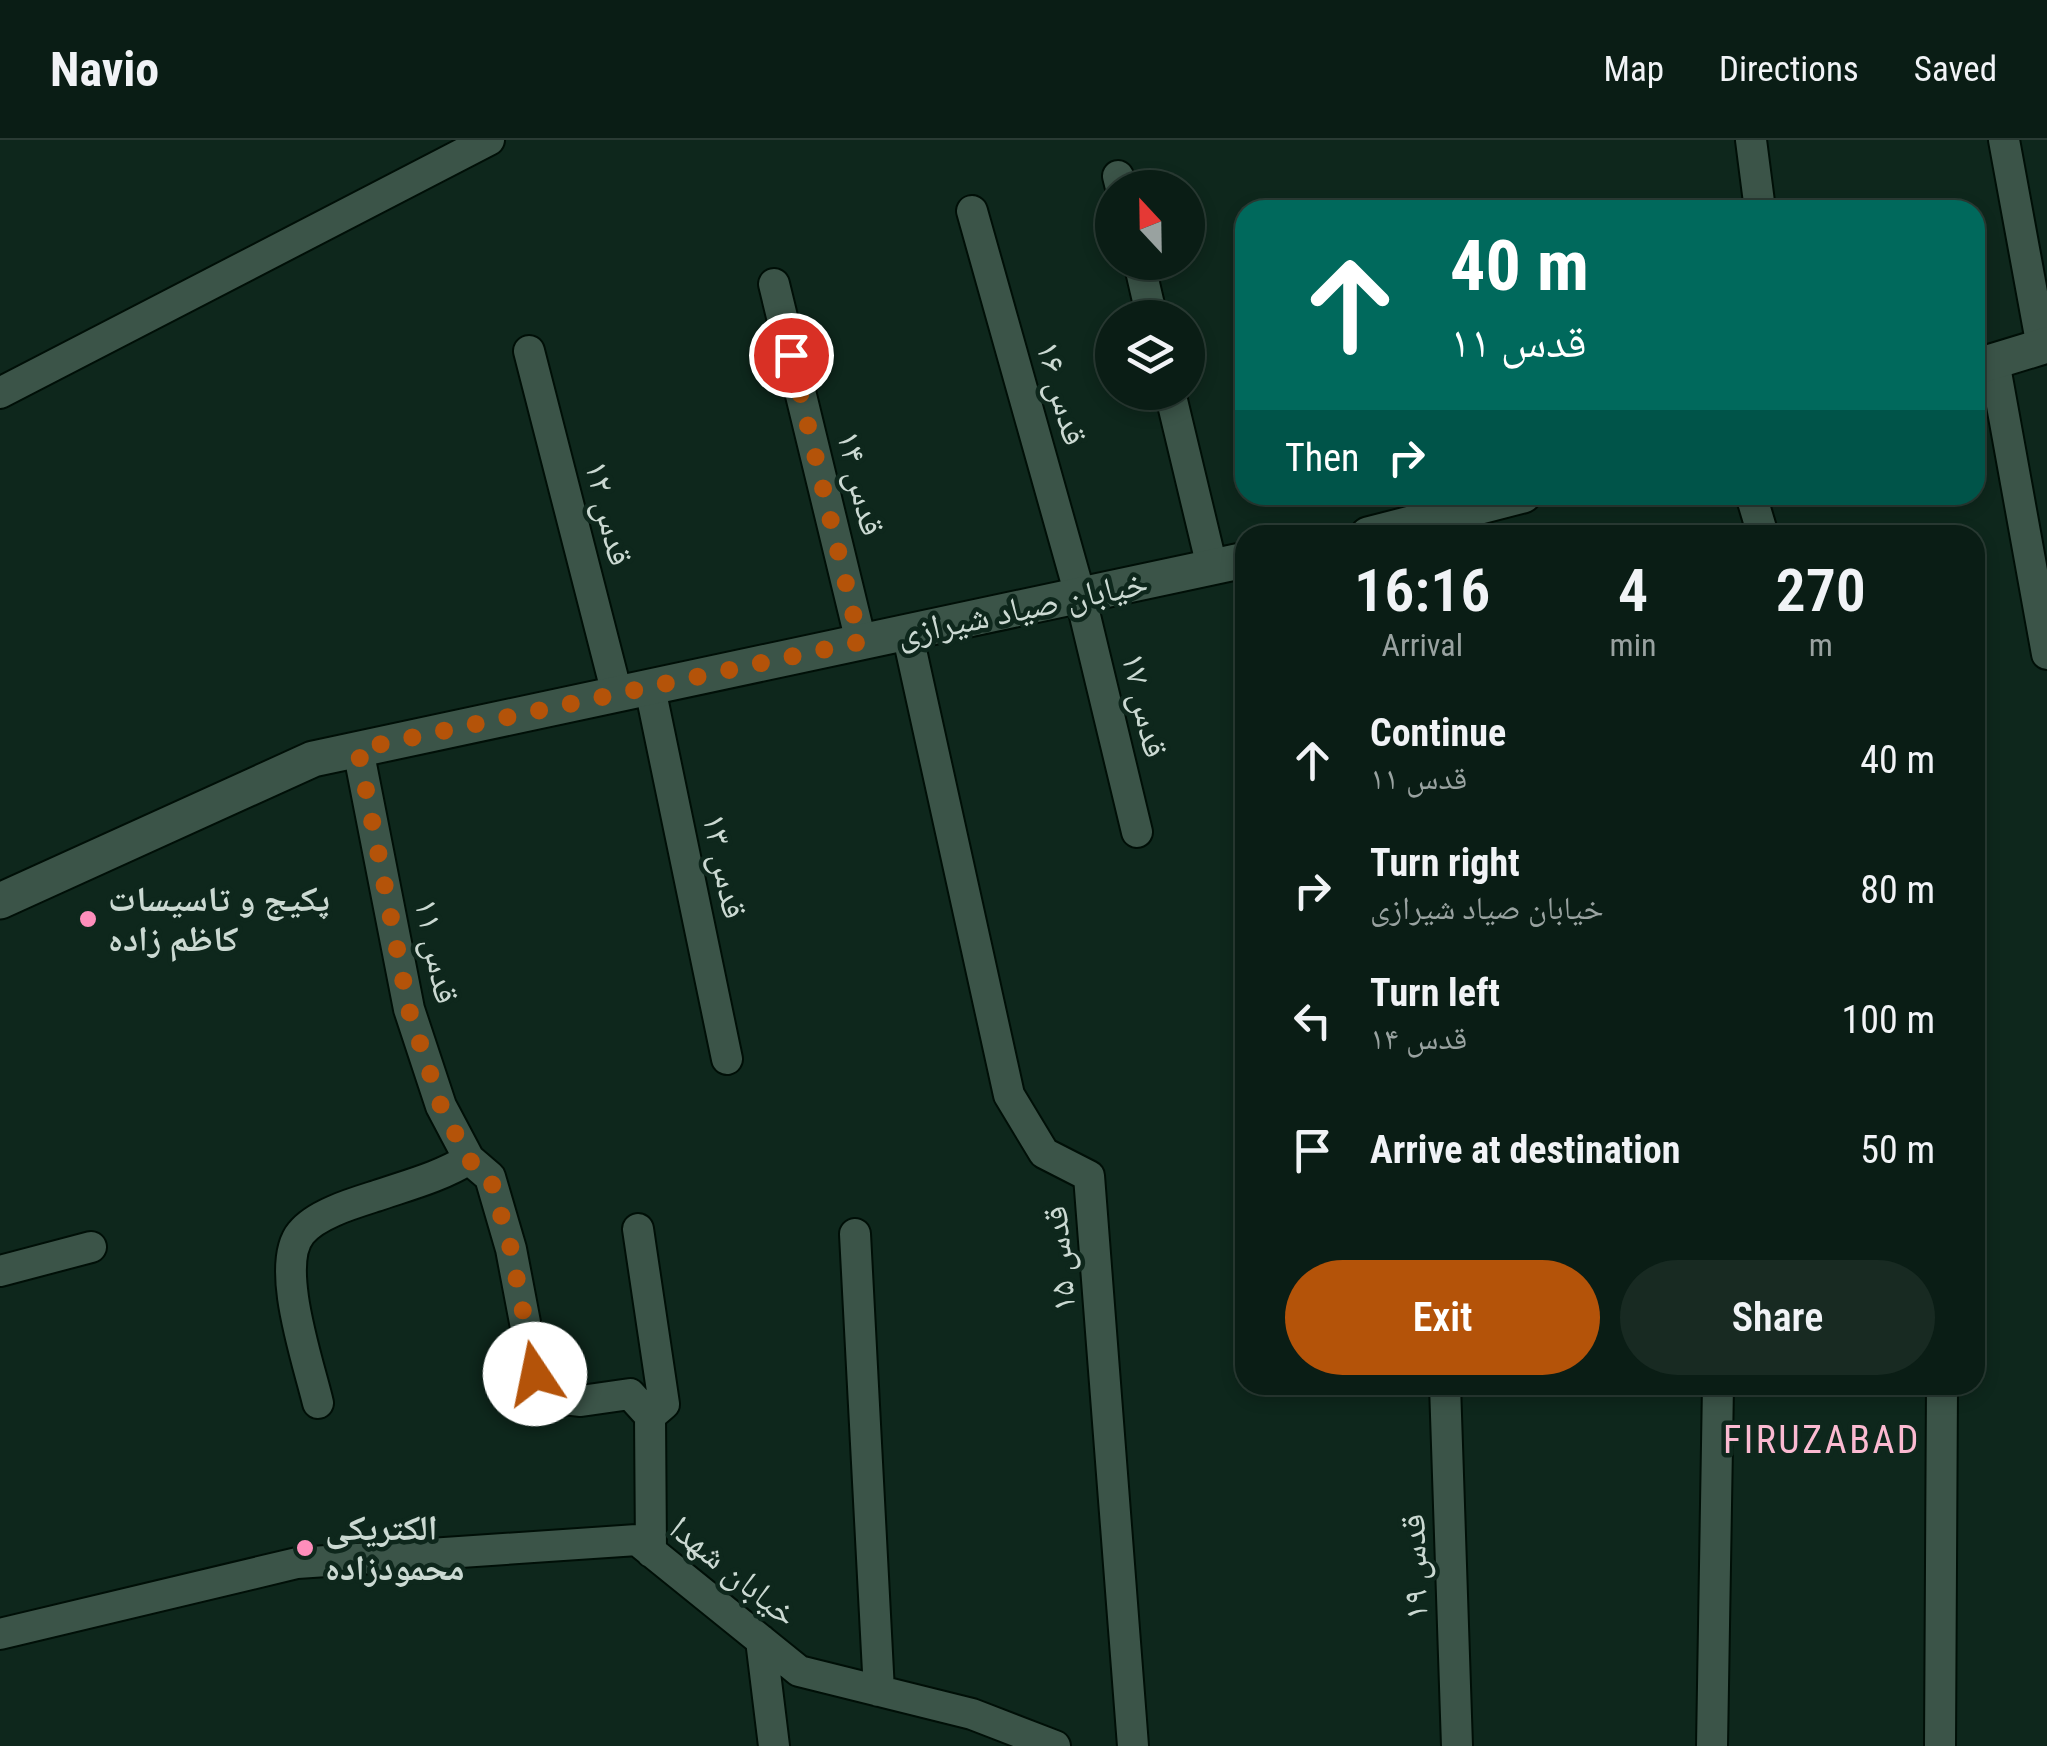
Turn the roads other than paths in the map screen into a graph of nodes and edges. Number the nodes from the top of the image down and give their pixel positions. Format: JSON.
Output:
{"nodes":[{"id":1,"x":489,"y":140,"type":"edge"},
{"id":2,"x":1751,"y":140,"type":"edge"},
{"id":3,"x":2004,"y":140,"type":"edge"},
{"id":4,"x":1759,"y":200,"type":"edge"},
{"id":5,"x":972,"y":211,"type":"dead end"},
{"id":6,"x":774,"y":284,"type":"dead end"},
{"id":7,"x":2044,"y":346,"type":"edge"},
{"id":8,"x":529,"y":351,"type":"dead end"},
{"id":9,"x":1985,"y":364,"type":"edge"},
{"id":10,"x":1985,"y":369,"type":"edge"},
{"id":11,"x":0,"y":393,"type":"edge"},
{"id":12,"x":1176,"y":410,"type":"edge"},
{"id":13,"x":1484,"y":505,"type":"edge"},
{"id":14,"x":1407,"y":525,"type":"edge"},
{"id":15,"x":1228,"y":564,"type":"edge"},
{"id":16,"x":1080,"y":595,"type":"junction"},
{"id":17,"x":907,"y":632,"type":"junction"},
{"id":18,"x":860,"y":642,"type":"junction"},
{"id":19,"x":2047,"y":654,"type":"edge"},
{"id":20,"x":634,"y":691,"type":"junction"},
{"id":21,"x":358,"y":749,"type":"junction"},
{"id":22,"x":1137,"y":832,"type":"dead end"},
{"id":23,"x":0,"y":902,"type":"edge"},
{"id":24,"x":727,"y":1059,"type":"dead end"},
{"id":25,"x":469,"y":1160,"type":"junction"},
{"id":26,"x":638,"y":1229,"type":"dead end"},
{"id":27,"x":856,"y":1234,"type":"dead end"},
{"id":28,"x":90,"y":1247,"type":"dead end"},
{"id":29,"x":0,"y":1272,"type":"edge"},
{"id":30,"x":1445,"y":1395,"type":"edge"},
{"id":31,"x":1718,"y":1395,"type":"edge"},
{"id":32,"x":1942,"y":1395,"type":"edge"},
{"id":33,"x":318,"y":1404,"type":"dead end"},
{"id":34,"x":650,"y":1416,"type":"junction"},
{"id":35,"x":651,"y":1552,"type":"junction"},
{"id":36,"x":0,"y":1634,"type":"edge"},
{"id":37,"x":761,"y":1640,"type":"junction"},
{"id":38,"x":879,"y":1691,"type":"junction"},
{"id":39,"x":774,"y":1746,"type":"edge"},
{"id":40,"x":1055,"y":1746,"type":"edge"},
{"id":41,"x":1133,"y":1746,"type":"edge"},
{"id":42,"x":1457,"y":1746,"type":"edge"},
{"id":43,"x":1712,"y":1746,"type":"edge"},
{"id":44,"x":1940,"y":1746,"type":"edge"}],
"edges":[{"from":1,"to":11,"type":"street"},
{"from":2,"to":4,"type":"street"},
{"from":3,"to":7,"type":"street"},
{"from":5,"to":16,"type":"street","name":"قدس ۱۶"},
{"from":6,"to":18,"type":"street","name":"قدس ۱۴"},
{"from":7,"to":9,"type":"street"},
{"from":8,"to":20,"type":"street","name":"قدس ۱۲"},
{"from":10,"to":19,"type":"street"},
{"from":12,"to":15,"type":"street"},
{"from":13,"to":14,"type":"street"},
{"from":15,"to":16,"type":"street","name":"خیابان صیاد شیرازی"},
{"from":16,"to":17,"type":"street","name":"خیابان صیاد شیرازی"},
{"from":16,"to":22,"type":"street","name":"قدس ۱۷"},
{"from":17,"to":18,"type":"street","name":"خیابان صیاد شیرازی"},
{"from":17,"to":41,"type":"street","name":"قدس ۱۵"},
{"from":18,"to":20,"type":"street","name":"خیابان صیاد شیرازی"},
{"from":20,"to":21,"type":"street","name":"خیابان صیاد شیرازی"},
{"from":20,"to":24,"type":"street","name":"قدس ۱۳"},
{"from":21,"to":23,"type":"street","name":"خیابان صیاد شیرازی"},
{"from":21,"to":25,"type":"street","name":"قدس ۱۱"},
{"from":25,"to":33,"type":"street"},
{"from":25,"to":34,"type":"street","name":"قدس ۱۱"},
{"from":26,"to":34,"type":"street"},
{"from":27,"to":38,"type":"street"},
{"from":28,"to":29,"type":"street"},
{"from":30,"to":42,"type":"street","name":"قدس ۱۹"},
{"from":31,"to":43,"type":"street"},
{"from":32,"to":44,"type":"street"},
{"from":34,"to":35,"type":"street"},
{"from":35,"to":36,"type":"street","name":"خیابان شهدا"},
{"from":35,"to":37,"type":"street","name":"خیابان شهدا"},
{"from":37,"to":38,"type":"street","name":"خیابان شهدا"},
{"from":37,"to":39,"type":"street"},
{"from":38,"to":40,"type":"street","name":"خیابان شهدا"}]}
